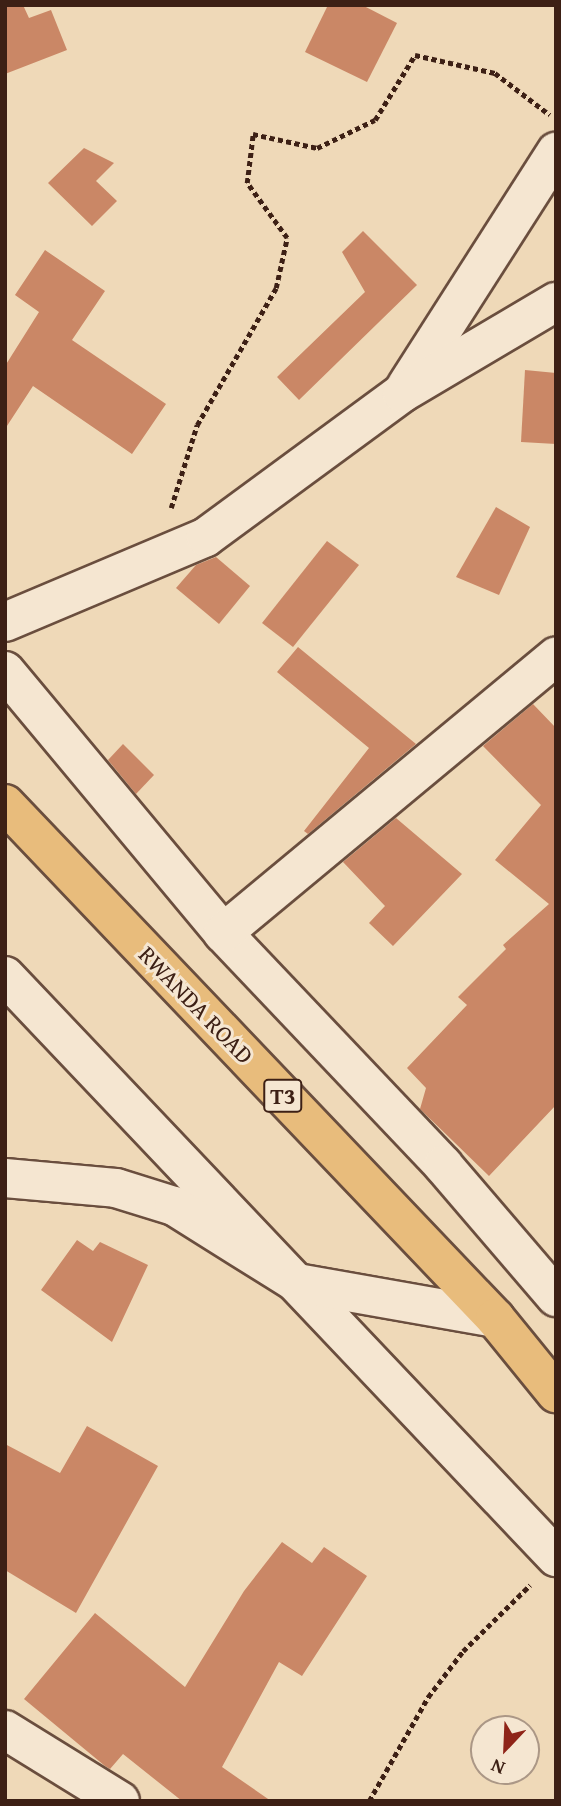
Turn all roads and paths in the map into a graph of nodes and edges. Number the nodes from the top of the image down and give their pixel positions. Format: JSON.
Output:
{"nodes":[{"id":1,"x":556,"y":119,"type":"edge"},
{"id":2,"x":556,"y":152,"type":"edge"},
{"id":3,"x":556,"y":302,"type":"edge"},
{"id":4,"x":402,"y":393,"type":"junction"},
{"id":5,"x":154,"y":559,"type":"junction"},
{"id":6,"x":5,"y":622,"type":"edge"},
{"id":7,"x":556,"y":657,"type":"edge"},
{"id":8,"x":5,"y":671,"type":"edge"},
{"id":9,"x":8,"y":813,"type":"edge"},
{"id":10,"x":223,"y":933,"type":"junction"},
{"id":11,"x":5,"y":976,"type":"edge"},
{"id":12,"x":5,"y":1178,"type":"edge"},
{"id":13,"x":297,"y":1283,"type":"junction"},
{"id":14,"x":556,"y":1297,"type":"edge"},
{"id":15,"x":495,"y":1318,"type":"junction"},
{"id":16,"x":556,"y":1393,"type":"edge"},
{"id":17,"x":547,"y":1567,"type":"edge"},
{"id":18,"x":5,"y":1730,"type":"edge"},
{"id":19,"x":120,"y":1801,"type":"edge"},
{"id":20,"x":369,"y":1801,"type":"edge"}],
"edges":[{"from":1,"to":5,"type":"path"},
{"from":2,"to":4,"type":"street"},
{"from":3,"to":4,"type":"street"},
{"from":4,"to":5,"type":"street"},
{"from":5,"to":6,"type":"street"},
{"from":7,"to":10,"type":"street"},
{"from":8,"to":10,"type":"street"},
{"from":9,"to":15,"type":"highway","name":"RWANDA ROAD","number":"T3"},
{"from":10,"to":14,"type":"street"},
{"from":11,"to":13,"type":"street"},
{"from":12,"to":13,"type":"street"},
{"from":13,"to":15,"type":"street"},
{"from":13,"to":17,"type":"street"},
{"from":15,"to":16,"type":"highway","name":"RWANDA ROAD","number":"T3"},
{"from":17,"to":20,"type":"path"},
{"from":18,"to":19,"type":"street"}]}
